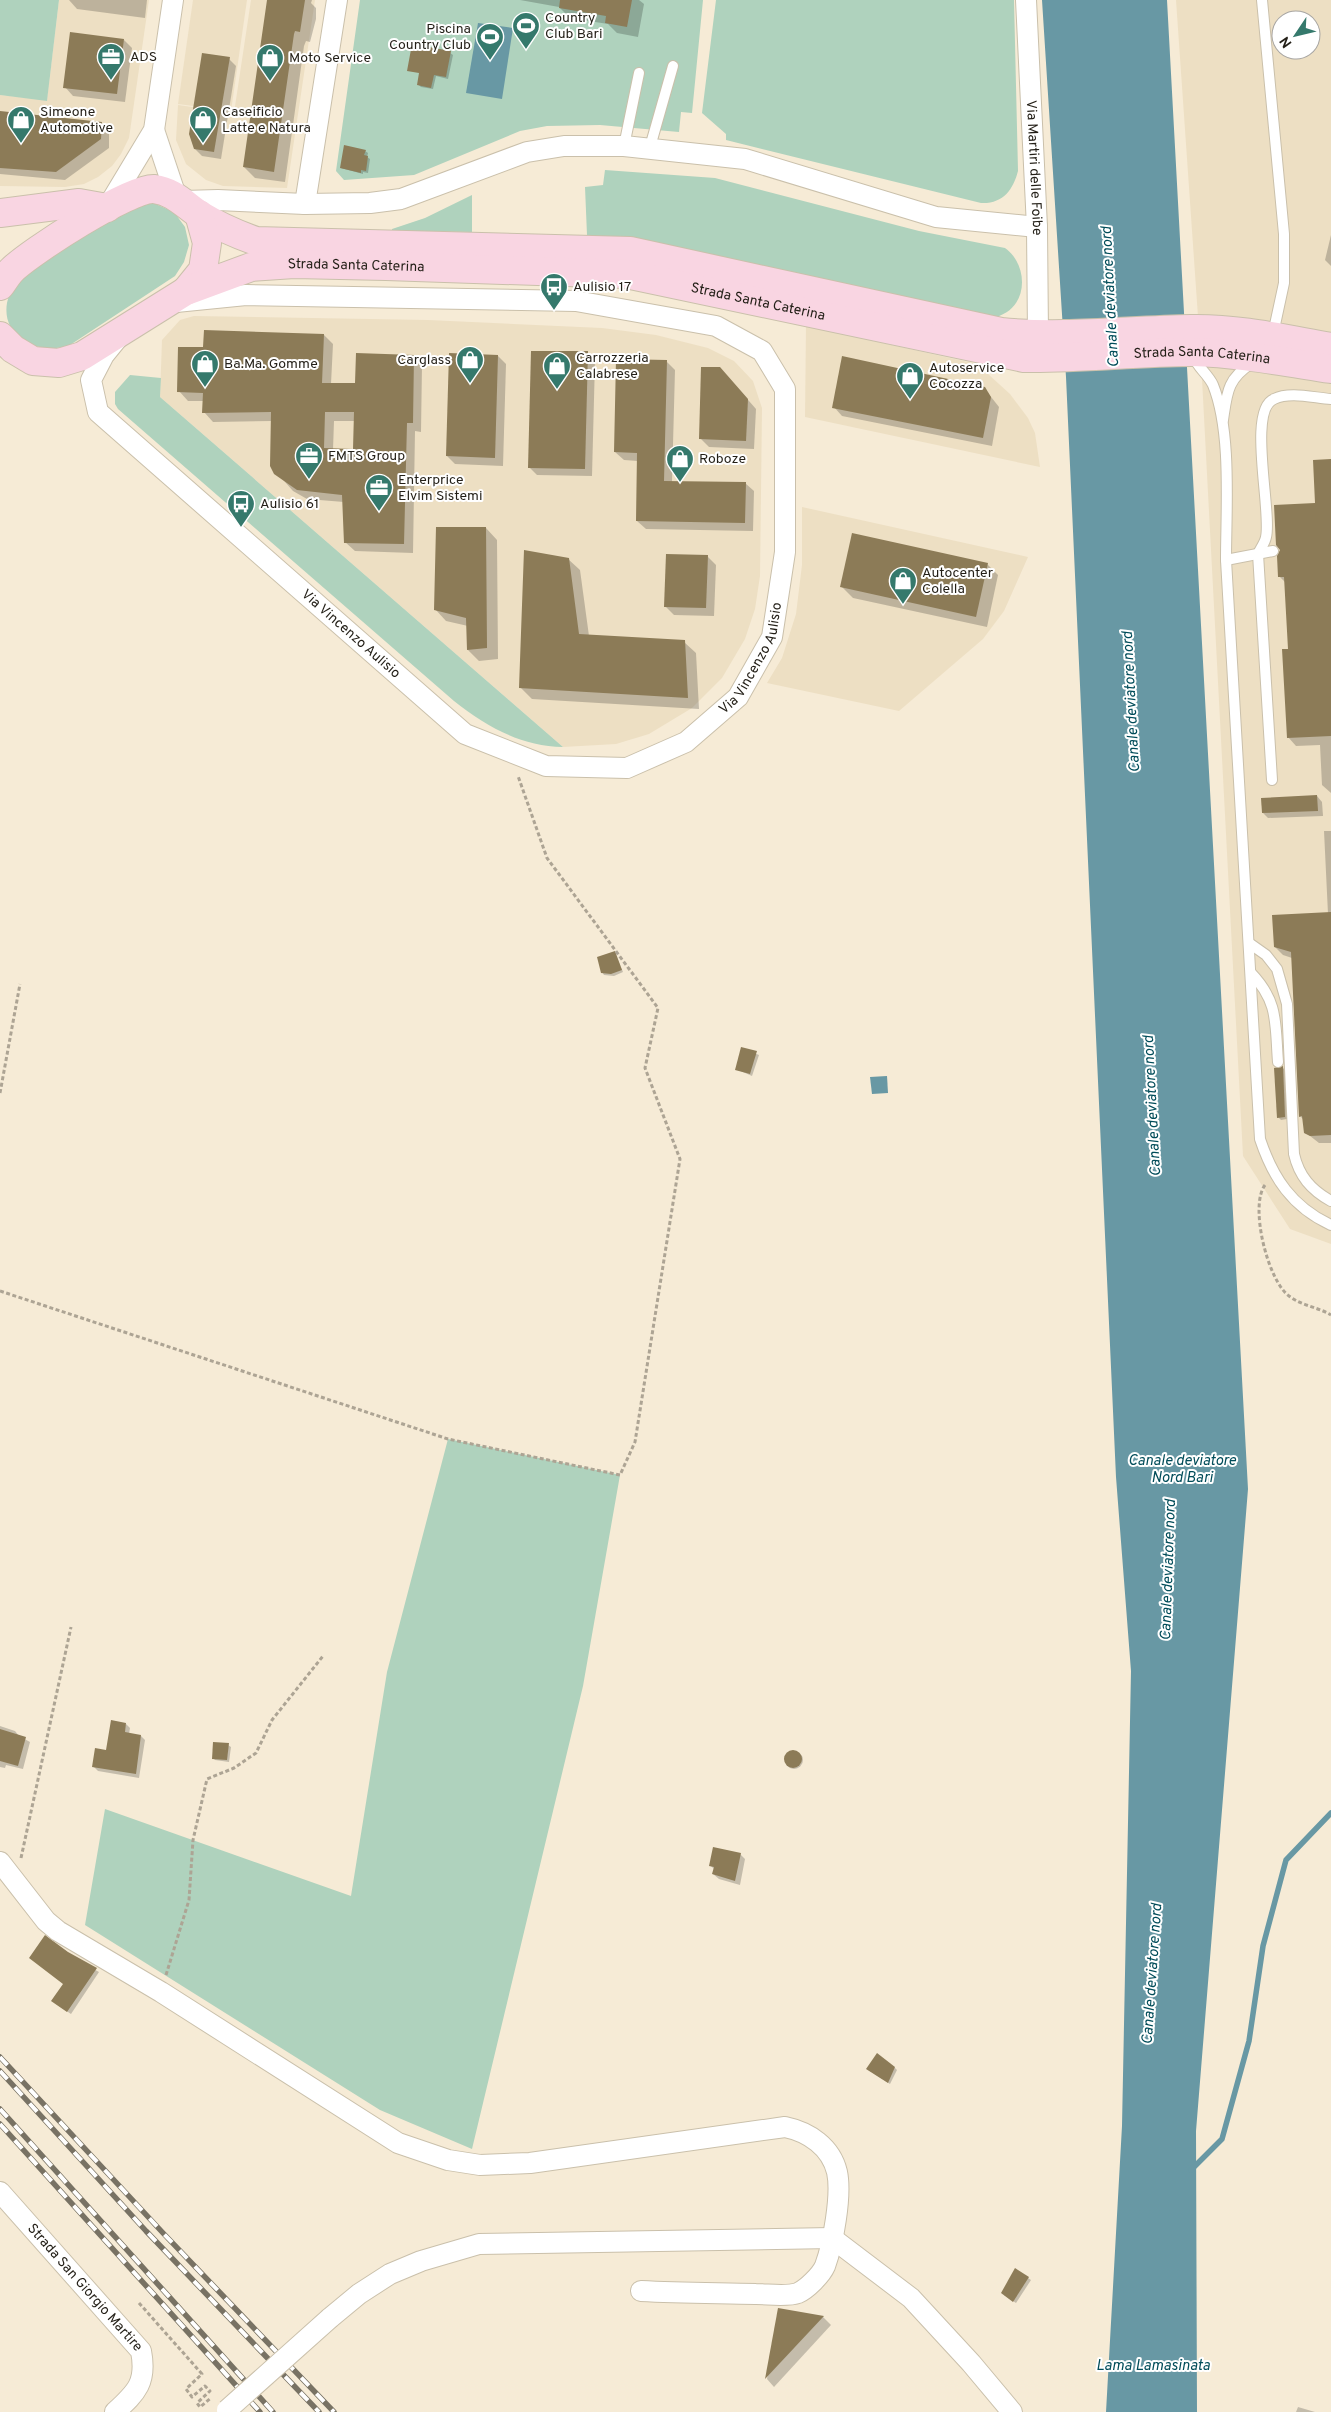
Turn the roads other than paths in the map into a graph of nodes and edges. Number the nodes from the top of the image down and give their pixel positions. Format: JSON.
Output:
{"nodes":[{"id":1,"x":173,"y":0,"type":"edge"},
{"id":2,"x":337,"y":0,"type":"edge"},
{"id":3,"x":1026,"y":0,"type":"edge"},
{"id":4,"x":1262,"y":0,"type":"edge"},
{"id":5,"x":673,"y":66,"type":"dead end"},
{"id":6,"x":639,"y":74,"type":"dead end"},
{"id":7,"x":154,"y":130,"type":"junction"},
{"id":8,"x":624,"y":146,"type":"junction"},
{"id":9,"x":650,"y":147,"type":"junction"},
{"id":10,"x":186,"y":204,"type":"junction"},
{"id":11,"x":305,"y":204,"type":"junction"},
{"id":12,"x":107,"y":208,"type":"junction"},
{"id":13,"x":3,"y":212,"type":"edge"},
{"id":14,"x":1037,"y":227,"type":"junction"},
{"id":15,"x":0,"y":286,"type":"edge"},
{"id":16,"x":176,"y":297,"type":"junction"},
{"id":17,"x":125,"y":330,"type":"junction"},
{"id":18,"x":0,"y":336,"type":"edge"},
{"id":19,"x":1192,"y":341,"type":"junction"},
{"id":20,"x":1050,"y":343,"type":"junction"},
{"id":21,"x":1266,"y":347,"type":"junction"},
{"id":22,"x":1331,"y":347,"type":"edge"},
{"id":23,"x":1331,"y":369,"type":"edge"},
{"id":24,"x":1331,"y":399,"type":"edge"},
{"id":25,"x":1222,"y":426,"type":"junction"},
{"id":26,"x":1274,"y":551,"type":"dead end"},
{"id":27,"x":1258,"y":554,"type":"junction"},
{"id":28,"x":1226,"y":560,"type":"junction"},
{"id":29,"x":1272,"y":780,"type":"dead end"},
{"id":30,"x":1248,"y":943,"type":"junction"},
{"id":31,"x":1251,"y":973,"type":"junction"},
{"id":32,"x":1278,"y":1062,"type":"dead end"},
{"id":33,"x":1331,"y":1201,"type":"edge"},
{"id":34,"x":1331,"y":1225,"type":"edge"},
{"id":35,"x":0,"y":1862,"type":"edge"},
{"id":36,"x":0,"y":2192,"type":"edge"},
{"id":37,"x":832,"y":2238,"type":"junction"},
{"id":38,"x":641,"y":2291,"type":"dead end"},
{"id":39,"x":222,"y":2406,"type":"edge"},
{"id":40,"x":115,"y":2412,"type":"edge"},
{"id":41,"x":1012,"y":2412,"type":"edge"}],
"edges":[{"from":1,"to":7,"type":"street"},
{"from":2,"to":11,"type":"street"},
{"from":3,"to":14,"type":"street","name":"Via Martiri delle Foibe"},
{"from":4,"to":21,"type":"lane"},
{"from":5,"to":9,"type":"lane"},
{"from":6,"to":8,"type":"lane"},
{"from":7,"to":10,"type":"street"},
{"from":7,"to":12,"type":"street"},
{"from":8,"to":9,"type":"street","name":"Strada Santa Caterina"},
{"from":8,"to":11,"type":"street","name":"Strada Santa Caterina"},
{"from":9,"to":14,"type":"street","name":"Strada Santa Caterina"},
{"from":10,"to":11,"type":"street","name":"Strada Santa Caterina"},
{"from":10,"to":12,"type":"street","name":"Strada Santa Caterina"},
{"from":10,"to":16,"type":"street","name":"Strada Santa Caterina"},
{"from":10,"to":20,"type":"street","name":"Strada Santa Caterina"},
{"from":12,"to":13,"type":"street"},
{"from":12,"to":15,"type":"street","name":"Strada Santa Caterina"},
{"from":14,"to":20,"type":"street","name":"Via Martiri delle Foibe"},
{"from":16,"to":17,"type":"street","name":"Strada Santa Caterina"},
{"from":16,"to":17,"type":"street","name":"Via Vincenzo Aulisio"},
{"from":16,"to":20,"type":"street","name":"Strada Santa Caterina"},
{"from":17,"to":18,"type":"street","name":"Strada Santa Caterina"},
{"from":19,"to":20,"type":"street","name":"Strada Santa Caterina"},
{"from":19,"to":21,"type":"street","name":"Strada Santa Caterina"},
{"from":19,"to":25,"type":"lane"},
{"from":21,"to":22,"type":"street","name":"Strada Santa Caterina"},
{"from":21,"to":23,"type":"street","name":"Strada Santa Caterina"},
{"from":21,"to":25,"type":"lane"},
{"from":24,"to":27,"type":"lane"},
{"from":25,"to":28,"type":"lane"},
{"from":26,"to":27,"type":"lane"},
{"from":27,"to":28,"type":"lane"},
{"from":27,"to":29,"type":"lane"},
{"from":28,"to":30,"type":"lane"},
{"from":30,"to":31,"type":"lane"},
{"from":30,"to":33,"type":"lane"},
{"from":31,"to":32,"type":"lane"},
{"from":31,"to":34,"type":"lane"},
{"from":35,"to":37,"type":"street"},
{"from":36,"to":40,"type":"street","name":"Strada San Giorgio Martire"},
{"from":37,"to":38,"type":"street"},
{"from":37,"to":39,"type":"street","bridge":true},
{"from":37,"to":41,"type":"street"}]}
